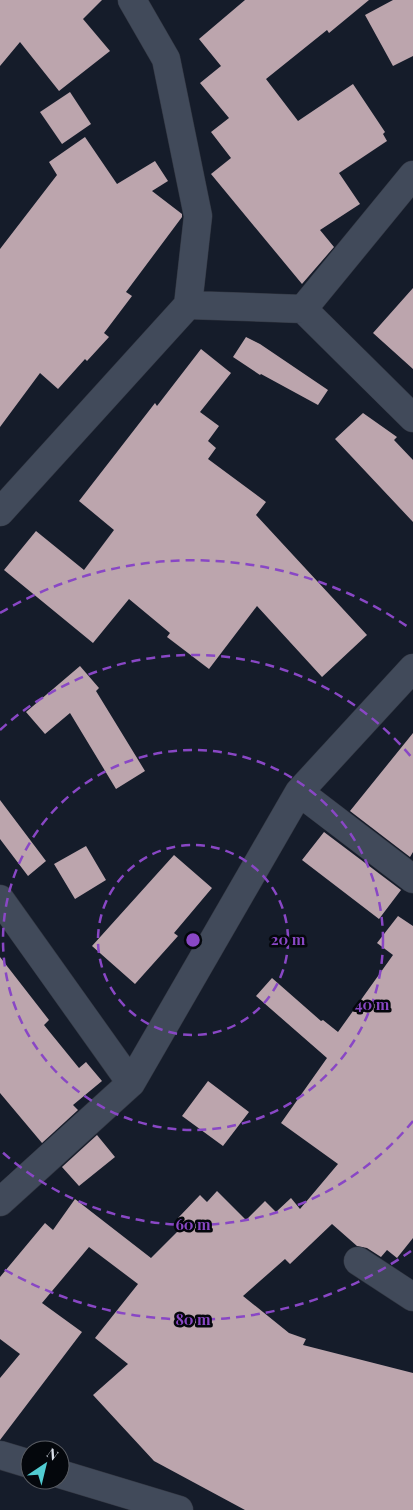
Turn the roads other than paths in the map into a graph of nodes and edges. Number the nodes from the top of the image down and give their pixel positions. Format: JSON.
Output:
{"nodes":[{"id":1,"x":132,"y":0,"type":"edge"},
{"id":2,"x":413,"y":175,"type":"edge"},
{"id":3,"x":188,"y":305,"type":"junction"},
{"id":4,"x":303,"y":309,"type":"junction"},
{"id":5,"x":413,"y":418,"type":"edge"},
{"id":6,"x":0,"y":512,"type":"edge"},
{"id":7,"x":413,"y":668,"type":"edge"},
{"id":8,"x":299,"y":792,"type":"junction"},
{"id":9,"x":413,"y":879,"type":"edge"},
{"id":10,"x":0,"y":899,"type":"edge"},
{"id":11,"x":131,"y":1083,"type":"junction"},
{"id":12,"x":0,"y":1202,"type":"edge"},
{"id":13,"x":358,"y":1261,"type":"dead end"},
{"id":14,"x":413,"y":1297,"type":"edge"},
{"id":15,"x":0,"y":1455,"type":"edge"},
{"id":16,"x":20,"y":1461,"type":"edge"},
{"id":17,"x":70,"y":1477,"type":"edge"},
{"id":18,"x":179,"y":1510,"type":"edge"}],
"edges":[{"from":1,"to":3,"type":"street"},
{"from":2,"to":4,"type":"street"},
{"from":3,"to":4,"type":"street"},
{"from":3,"to":6,"type":"street"},
{"from":4,"to":5,"type":"street"},
{"from":7,"to":8,"type":"street"},
{"from":8,"to":9,"type":"street"},
{"from":8,"to":11,"type":"street"},
{"from":10,"to":11,"type":"street"},
{"from":11,"to":12,"type":"street"},
{"from":13,"to":14,"type":"street"},
{"from":15,"to":16,"type":"street"},
{"from":17,"to":18,"type":"street"}]}
